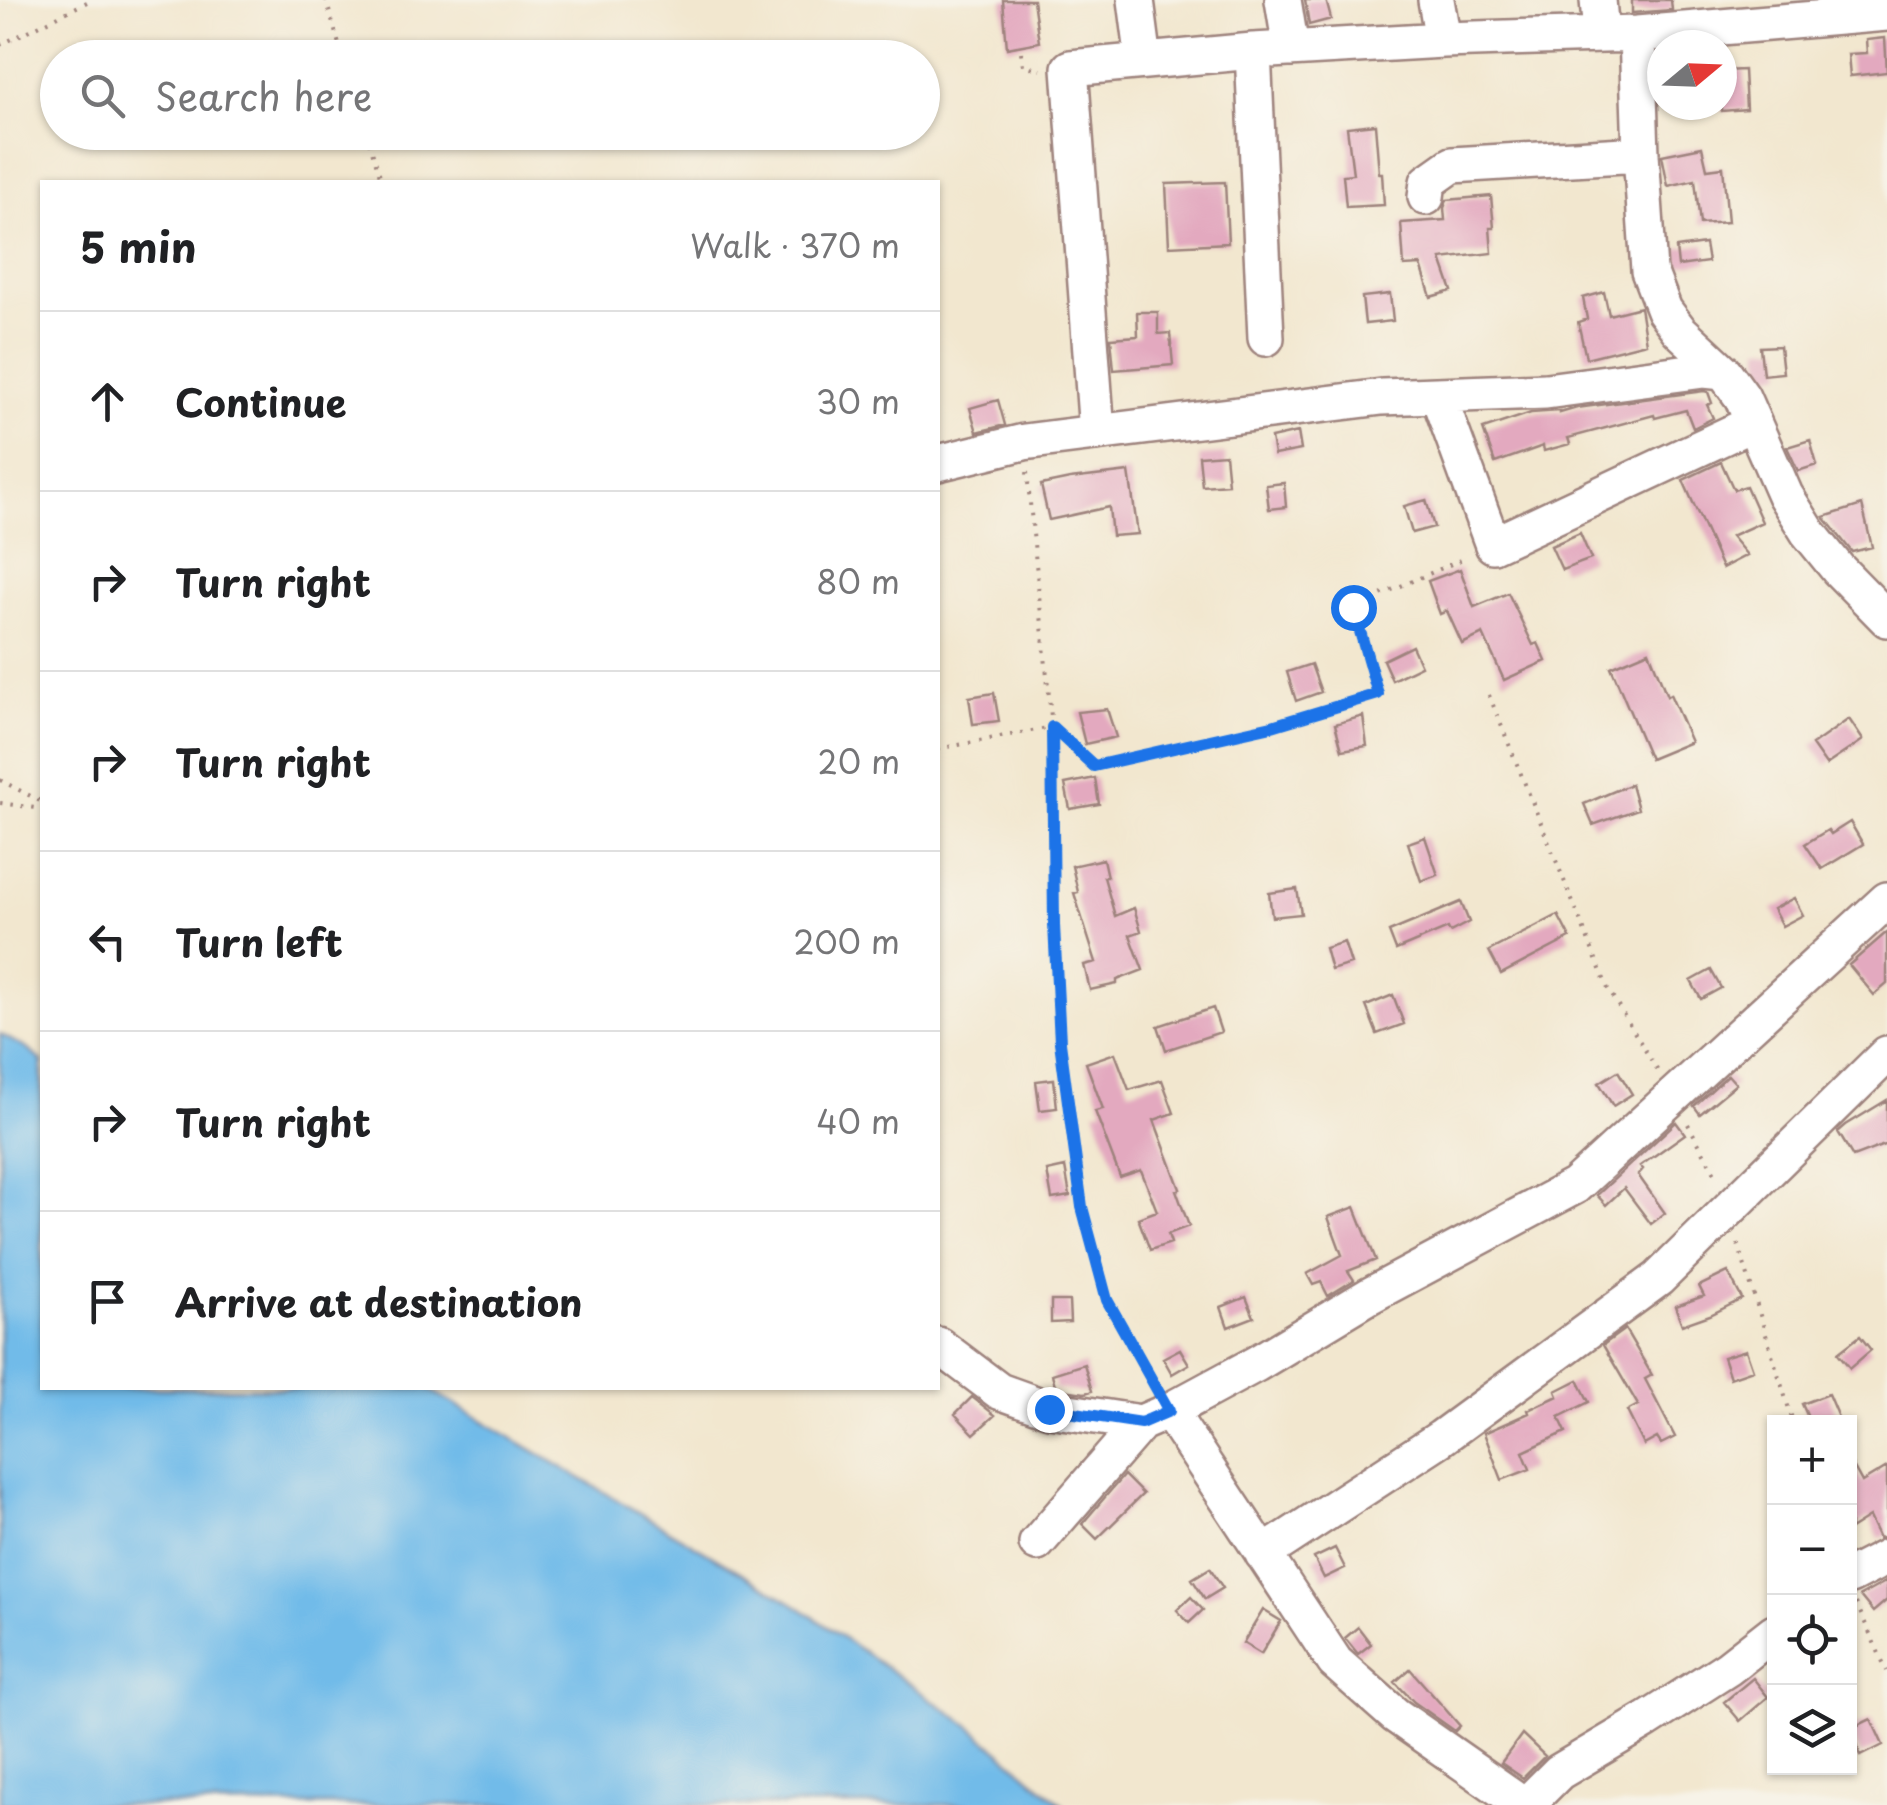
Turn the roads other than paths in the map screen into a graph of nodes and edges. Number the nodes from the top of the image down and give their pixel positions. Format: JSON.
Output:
{"nodes":[{"id":1,"x":1136,"y":0,"type":"edge"},
{"id":2,"x":1284,"y":0,"type":"edge"},
{"id":3,"x":1436,"y":0,"type":"edge"},
{"id":4,"x":1887,"y":13,"type":"edge"},
{"id":5,"x":1600,"y":17,"type":"edge"},
{"id":6,"x":1637,"y":34,"type":"junction"},
{"id":7,"x":1443,"y":40,"type":"junction"},
{"id":8,"x":1291,"y":48,"type":"junction"},
{"id":9,"x":1254,"y":51,"type":"junction"},
{"id":10,"x":1144,"y":62,"type":"junction"},
{"id":11,"x":1641,"y":154,"type":"junction"},
{"id":12,"x":1426,"y":197,"type":"dead end"},
{"id":13,"x":1266,"y":338,"type":"dead end"},
{"id":14,"x":1724,"y":372,"type":"junction"},
{"id":15,"x":1438,"y":396,"type":"junction"},
{"id":16,"x":1753,"y":423,"type":"junction"},
{"id":17,"x":1096,"y":433,"type":"junction"},
{"id":18,"x":940,"y":463,"type":"edge"},
{"id":19,"x":1887,"y":619,"type":"edge"},
{"id":20,"x":1887,"y":900,"type":"edge"},
{"id":21,"x":1887,"y":1054,"type":"edge"},
{"id":22,"x":940,"y":1346,"type":"edge"},
{"id":23,"x":1155,"y":1417,"type":"junction"},
{"id":24,"x":1037,"y":1542,"type":"dead end"},
{"id":25,"x":1264,"y":1554,"type":"junction"},
{"id":26,"x":1887,"y":1557,"type":"edge"},
{"id":27,"x":1857,"y":1572,"type":"edge"},
{"id":28,"x":1767,"y":1637,"type":"edge"},
{"id":29,"x":1525,"y":1805,"type":"edge"}],
"edges":[{"from":1,"to":10,"type":"street"},
{"from":2,"to":8,"type":"street"},
{"from":3,"to":7,"type":"street"},
{"from":4,"to":6,"type":"street"},
{"from":5,"to":6,"type":"street"},
{"from":5,"to":7,"type":"street"},
{"from":6,"to":11,"type":"street"},
{"from":7,"to":8,"type":"street"},
{"from":8,"to":9,"type":"street"},
{"from":9,"to":10,"type":"street"},
{"from":9,"to":13,"type":"street"},
{"from":10,"to":17,"type":"street"},
{"from":11,"to":12,"type":"street"},
{"from":11,"to":14,"type":"street"},
{"from":14,"to":15,"type":"street"},
{"from":14,"to":16,"type":"street"},
{"from":15,"to":16,"type":"street"},
{"from":15,"to":17,"type":"street"},
{"from":16,"to":19,"type":"street"},
{"from":17,"to":18,"type":"street"},
{"from":20,"to":23,"type":"street"},
{"from":21,"to":25,"type":"street"},
{"from":22,"to":23,"type":"street"},
{"from":23,"to":24,"type":"street"},
{"from":23,"to":25,"type":"street"},
{"from":25,"to":29,"type":"street"},
{"from":26,"to":27,"type":"street"},
{"from":28,"to":29,"type":"street"}]}
